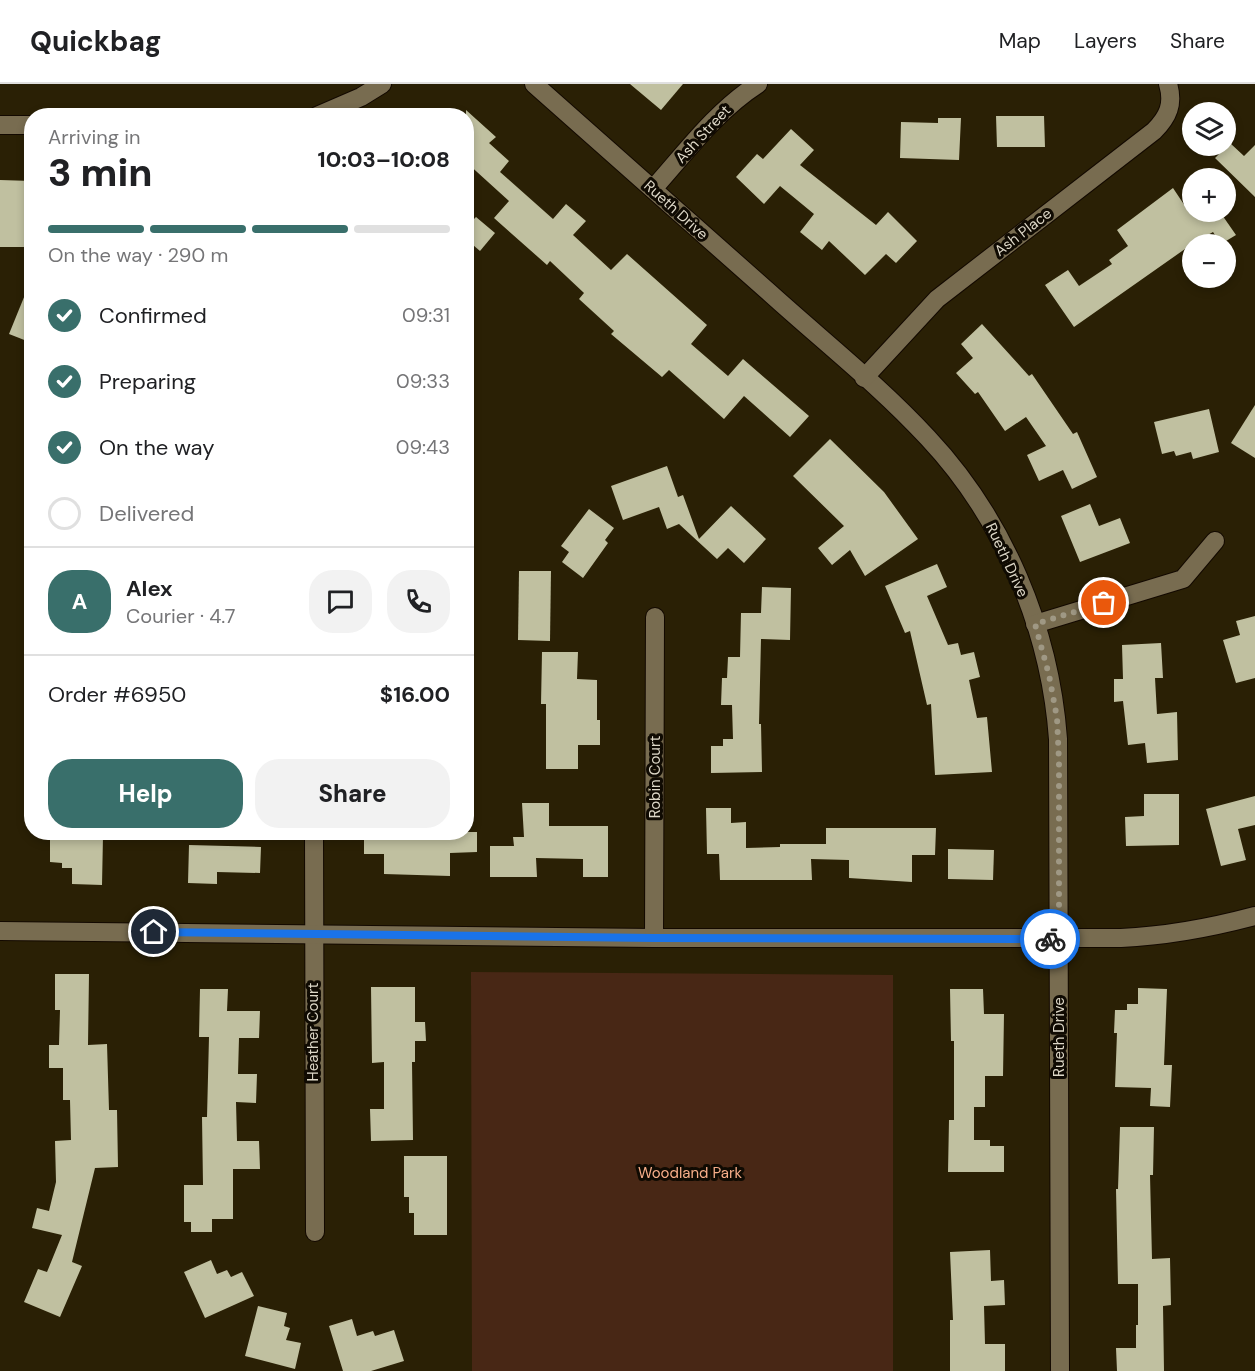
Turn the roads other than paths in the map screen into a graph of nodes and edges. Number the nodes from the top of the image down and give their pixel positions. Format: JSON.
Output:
{"nodes":[{"id":1,"x":382,"y":84,"type":"edge"},
{"id":2,"x":534,"y":84,"type":"edge"},
{"id":3,"x":758,"y":84,"type":"edge"},
{"id":4,"x":1168,"y":85,"type":"edge"},
{"id":5,"x":336,"y":108,"type":"edge"},
{"id":6,"x":0,"y":124,"type":"edge"},
{"id":7,"x":24,"y":125,"type":"edge"},
{"id":8,"x":653,"y":189,"type":"junction"},
{"id":9,"x":864,"y":378,"type":"junction"},
{"id":10,"x":1215,"y":541,"type":"dead end"},
{"id":11,"x":655,"y":616,"type":"dead end"},
{"id":12,"x":1035,"y":624,"type":"junction"},
{"id":13,"x":314,"y":840,"type":"edge"},
{"id":14,"x":1255,"y":916,"type":"edge"},
{"id":15,"x":0,"y":931,"type":"edge"},
{"id":16,"x":313,"y":933,"type":"junction"},
{"id":17,"x":654,"y":938,"type":"junction"},
{"id":18,"x":1059,"y":939,"type":"junction"},
{"id":19,"x":315,"y":1232,"type":"dead end"},
{"id":20,"x":1060,"y":1371,"type":"edge"}],
"edges":[{"from":1,"to":5,"type":"street"},
{"from":2,"to":8,"type":"street","name":"Rueth Drive"},
{"from":3,"to":8,"type":"street","name":"Ash Street"},
{"from":4,"to":9,"type":"street","name":"Ash Place"},
{"from":6,"to":7,"type":"street"},
{"from":8,"to":9,"type":"street","name":"Rueth Drive"},
{"from":9,"to":12,"type":"street","name":"Rueth Drive"},
{"from":10,"to":12,"type":"street"},
{"from":11,"to":17,"type":"street","name":"Robin Court"},
{"from":12,"to":18,"type":"street","name":"Rueth Drive"},
{"from":13,"to":16,"type":"street","name":"Heather Court"},
{"from":14,"to":18,"type":"street"},
{"from":15,"to":16,"type":"street"},
{"from":16,"to":17,"type":"street"},
{"from":16,"to":19,"type":"street","name":"Heather Court"},
{"from":17,"to":18,"type":"street"},
{"from":18,"to":20,"type":"street","name":"Rueth Drive"}]}
